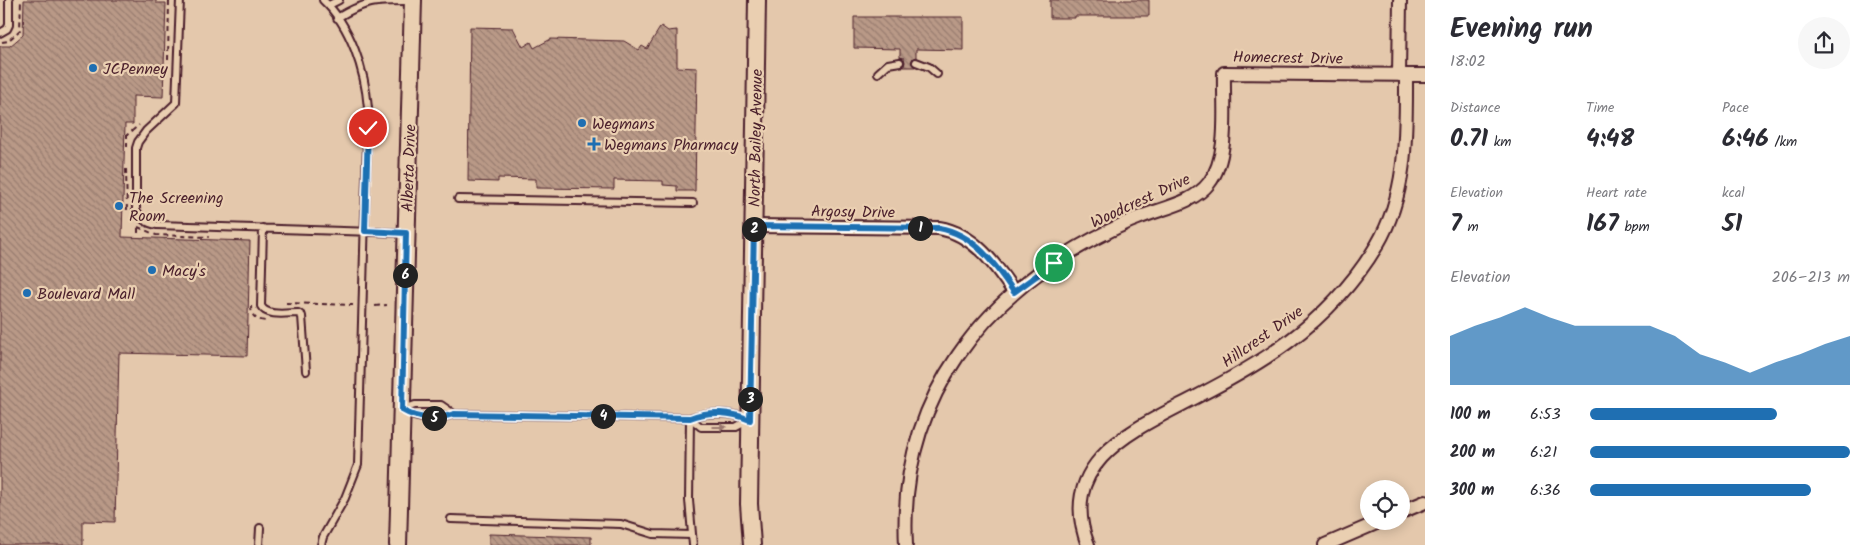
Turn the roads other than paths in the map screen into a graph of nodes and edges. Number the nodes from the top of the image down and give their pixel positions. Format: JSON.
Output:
{"nodes":[{"id":1,"x":9,"y":0,"type":"edge"},
{"id":2,"x":180,"y":0,"type":"edge"},
{"id":3,"x":323,"y":0,"type":"edge"},
{"id":4,"x":338,"y":0,"type":"edge"},
{"id":5,"x":757,"y":0,"type":"edge"},
{"id":6,"x":1400,"y":0,"type":"edge"},
{"id":7,"x":413,"y":1,"type":"edge"},
{"id":8,"x":329,"y":5,"type":"junction"},
{"id":9,"x":337,"y":18,"type":"junction"},
{"id":10,"x":0,"y":33,"type":"edge"},
{"id":11,"x":900,"y":62,"type":"dead end"},
{"id":12,"x":916,"y":62,"type":"dead end"},
{"id":13,"x":878,"y":72,"type":"dead end"},
{"id":14,"x":937,"y":74,"type":"dead end"},
{"id":15,"x":1403,"y":75,"type":"junction"},
{"id":16,"x":1425,"y":75,"type":"edge"},
{"id":17,"x":1223,"y":146,"type":"joint"},
{"id":18,"x":458,"y":199,"type":"dead end"},
{"id":19,"x":693,"y":203,"type":"dead end"},
{"id":20,"x":754,"y":226,"type":"junction"},
{"id":21,"x":263,"y":228,"type":"junction"},
{"id":22,"x":365,"y":231,"type":"junction"},
{"id":23,"x":406,"y":233,"type":"junction"},
{"id":24,"x":1014,"y":292,"type":"junction"},
{"id":25,"x":306,"y":371,"type":"dead end"},
{"id":26,"x":402,"y":410,"type":"junction"},
{"id":27,"x":454,"y":414,"type":"junction"},
{"id":28,"x":690,"y":418,"type":"junction"},
{"id":29,"x":750,"y":420,"type":"junction"},
{"id":30,"x":1425,"y":502,"type":"edge"},
{"id":31,"x":1410,"y":508,"type":"edge"},
{"id":32,"x":451,"y":519,"type":"dead end"},
{"id":33,"x":260,"y":528,"type":"dead end"},
{"id":34,"x":1360,"y":530,"type":"edge"},
{"id":35,"x":692,"y":535,"type":"junction"},
{"id":36,"x":259,"y":545,"type":"edge"},
{"id":37,"x":321,"y":545,"type":"edge"},
{"id":38,"x":398,"y":545,"type":"edge"},
{"id":39,"x":693,"y":545,"type":"edge"},
{"id":40,"x":752,"y":545,"type":"edge"},
{"id":41,"x":906,"y":545,"type":"edge"},
{"id":42,"x":1088,"y":545,"type":"edge"},
{"id":43,"x":1325,"y":545,"type":"edge"}],
"edges":[{"from":1,"to":10,"type":"lane"},
{"from":2,"to":21,"type":"lane"},
{"from":3,"to":8,"type":"lane"},
{"from":4,"to":8,"type":"lane"},
{"from":5,"to":20,"type":"street","name":"North Bailey Avenue"},
{"from":6,"to":15,"type":"street","name":"Hillcrest Drive"},
{"from":7,"to":9,"type":"lane"},
{"from":7,"to":23,"type":"street","name":"Alberta Drive"},
{"from":8,"to":9,"type":"lane"},
{"from":9,"to":22,"type":"lane"},
{"from":11,"to":13,"type":"lane"},
{"from":12,"to":14,"type":"lane"},
{"from":15,"to":16,"type":"street","name":"Homecrest Drive"},
{"from":15,"to":17,"type":"street","name":"Homecrest Drive"},
{"from":15,"to":42,"type":"street","name":"Hillcrest Drive"},
{"from":17,"to":24,"type":"street","name":"Woodcrest Drive"},
{"from":18,"to":19,"type":"lane"},
{"from":20,"to":24,"type":"street","name":"Argosy Drive"},
{"from":20,"to":29,"type":"street","name":"North Bailey Avenue"},
{"from":21,"to":22,"type":"lane"},
{"from":21,"to":25,"type":"lane"},
{"from":22,"to":23,"type":"lane"},
{"from":22,"to":37,"type":"lane"},
{"from":23,"to":26,"type":"street","name":"Alberta Drive"},
{"from":24,"to":41,"type":"street","name":"Woodcrest Drive"},
{"from":26,"to":27,"type":"lane"},
{"from":26,"to":27,"type":"lane"},
{"from":26,"to":38,"type":"street","name":"Alberta Drive"},
{"from":27,"to":28,"type":"lane"},
{"from":28,"to":29,"type":"lane"},
{"from":28,"to":29,"type":"lane","one_way":true},
{"from":28,"to":35,"type":"lane"},
{"from":29,"to":40,"type":"street","name":"North Bailey Avenue"},
{"from":30,"to":31,"type":"street"},
{"from":32,"to":35,"type":"lane"},
{"from":33,"to":36,"type":"lane"},
{"from":34,"to":43,"type":"street"},
{"from":35,"to":39,"type":"lane"}]}
